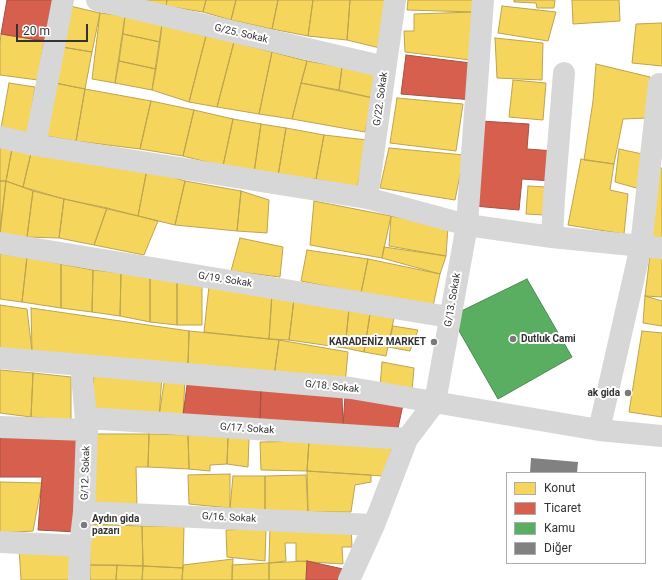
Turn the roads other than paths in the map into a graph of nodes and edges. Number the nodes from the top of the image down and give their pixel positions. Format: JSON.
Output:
{"nodes":[{"id":1,"x":63,"y":0,"type":"edge"},
{"id":2,"x":97,"y":0,"type":"edge"},
{"id":3,"x":395,"y":0,"type":"edge"},
{"id":4,"x":483,"y":0,"type":"edge"},
{"id":5,"x":385,"y":67,"type":"junction"},
{"id":6,"x":564,"y":73,"type":"dead end"},
{"id":7,"x":659,"y":84,"type":"dead end"},
{"id":8,"x":0,"y":137,"type":"edge"},
{"id":9,"x":35,"y":145,"type":"junction"},
{"id":10,"x":367,"y":198,"type":"junction"},
{"id":11,"x":466,"y":225,"type":"junction"},
{"id":12,"x":552,"y":237,"type":"junction"},
{"id":13,"x":0,"y":243,"type":"edge"},
{"id":14,"x":640,"y":246,"type":"junction"},
{"id":15,"x":662,"y":248,"type":"edge"},
{"id":16,"x":450,"y":317,"type":"junction"},
{"id":17,"x":0,"y":358,"type":"edge"},
{"id":18,"x":81,"y":365,"type":"junction"},
{"id":19,"x":436,"y":402,"type":"junction"},
{"id":20,"x":87,"y":424,"type":"junction"},
{"id":21,"x":0,"y":427,"type":"edge"},
{"id":22,"x":599,"y":430,"type":"junction"},
{"id":23,"x":662,"y":436,"type":"edge"},
{"id":24,"x":408,"y":439,"type":"junction"},
{"id":25,"x":84,"y":512,"type":"junction"},
{"id":26,"x":374,"y":525,"type":"junction"},
{"id":27,"x":0,"y":542,"type":"edge"},
{"id":28,"x":80,"y":546,"type":"junction"},
{"id":29,"x":79,"y":580,"type":"edge"},
{"id":30,"x":349,"y":580,"type":"edge"}],
"edges":[{"from":1,"to":9,"type":"street"},
{"from":2,"to":5,"type":"street","name":"G/25. Sokak"},
{"from":3,"to":5,"type":"street","name":"G/22. Sokak"},
{"from":4,"to":11,"type":"street","name":"G/13. Sokak"},
{"from":5,"to":10,"type":"street","name":"G/22. Sokak"},
{"from":6,"to":12,"type":"street"},
{"from":7,"to":14,"type":"street"},
{"from":8,"to":9,"type":"street"},
{"from":9,"to":10,"type":"street"},
{"from":10,"to":11,"type":"street"},
{"from":11,"to":12,"type":"street"},
{"from":11,"to":16,"type":"street","name":"G/13. Sokak"},
{"from":12,"to":14,"type":"street"},
{"from":13,"to":16,"type":"street","name":"G/19. Sokak"},
{"from":14,"to":15,"type":"street"},
{"from":14,"to":22,"type":"street"},
{"from":16,"to":19,"type":"street","name":"G/13. Sokak"},
{"from":17,"to":18,"type":"street","name":"G/18. Sokak"},
{"from":18,"to":19,"type":"street","name":"G/18. Sokak"},
{"from":18,"to":20,"type":"street","name":"G/12. Sokak"},
{"from":19,"to":22,"type":"street","name":"G/18. Sokak"},
{"from":19,"to":24,"type":"street","name":"G/13. Sokak"},
{"from":20,"to":21,"type":"street","name":"G/17. Sokak"},
{"from":20,"to":24,"type":"street","name":"G/17. Sokak"},
{"from":20,"to":25,"type":"street","name":"G/12. Sokak"},
{"from":22,"to":23,"type":"street","name":"G/18. Sokak"},
{"from":24,"to":26,"type":"street","name":"G/13. Sokak"},
{"from":25,"to":26,"type":"street","name":"G/16. Sokak"},
{"from":25,"to":28,"type":"street","name":"G/12. Sokak"},
{"from":26,"to":30,"type":"street","name":"G/13. Sokak"},
{"from":27,"to":28,"type":"street"},
{"from":28,"to":29,"type":"street","name":"G/12. Sokak"}]}
